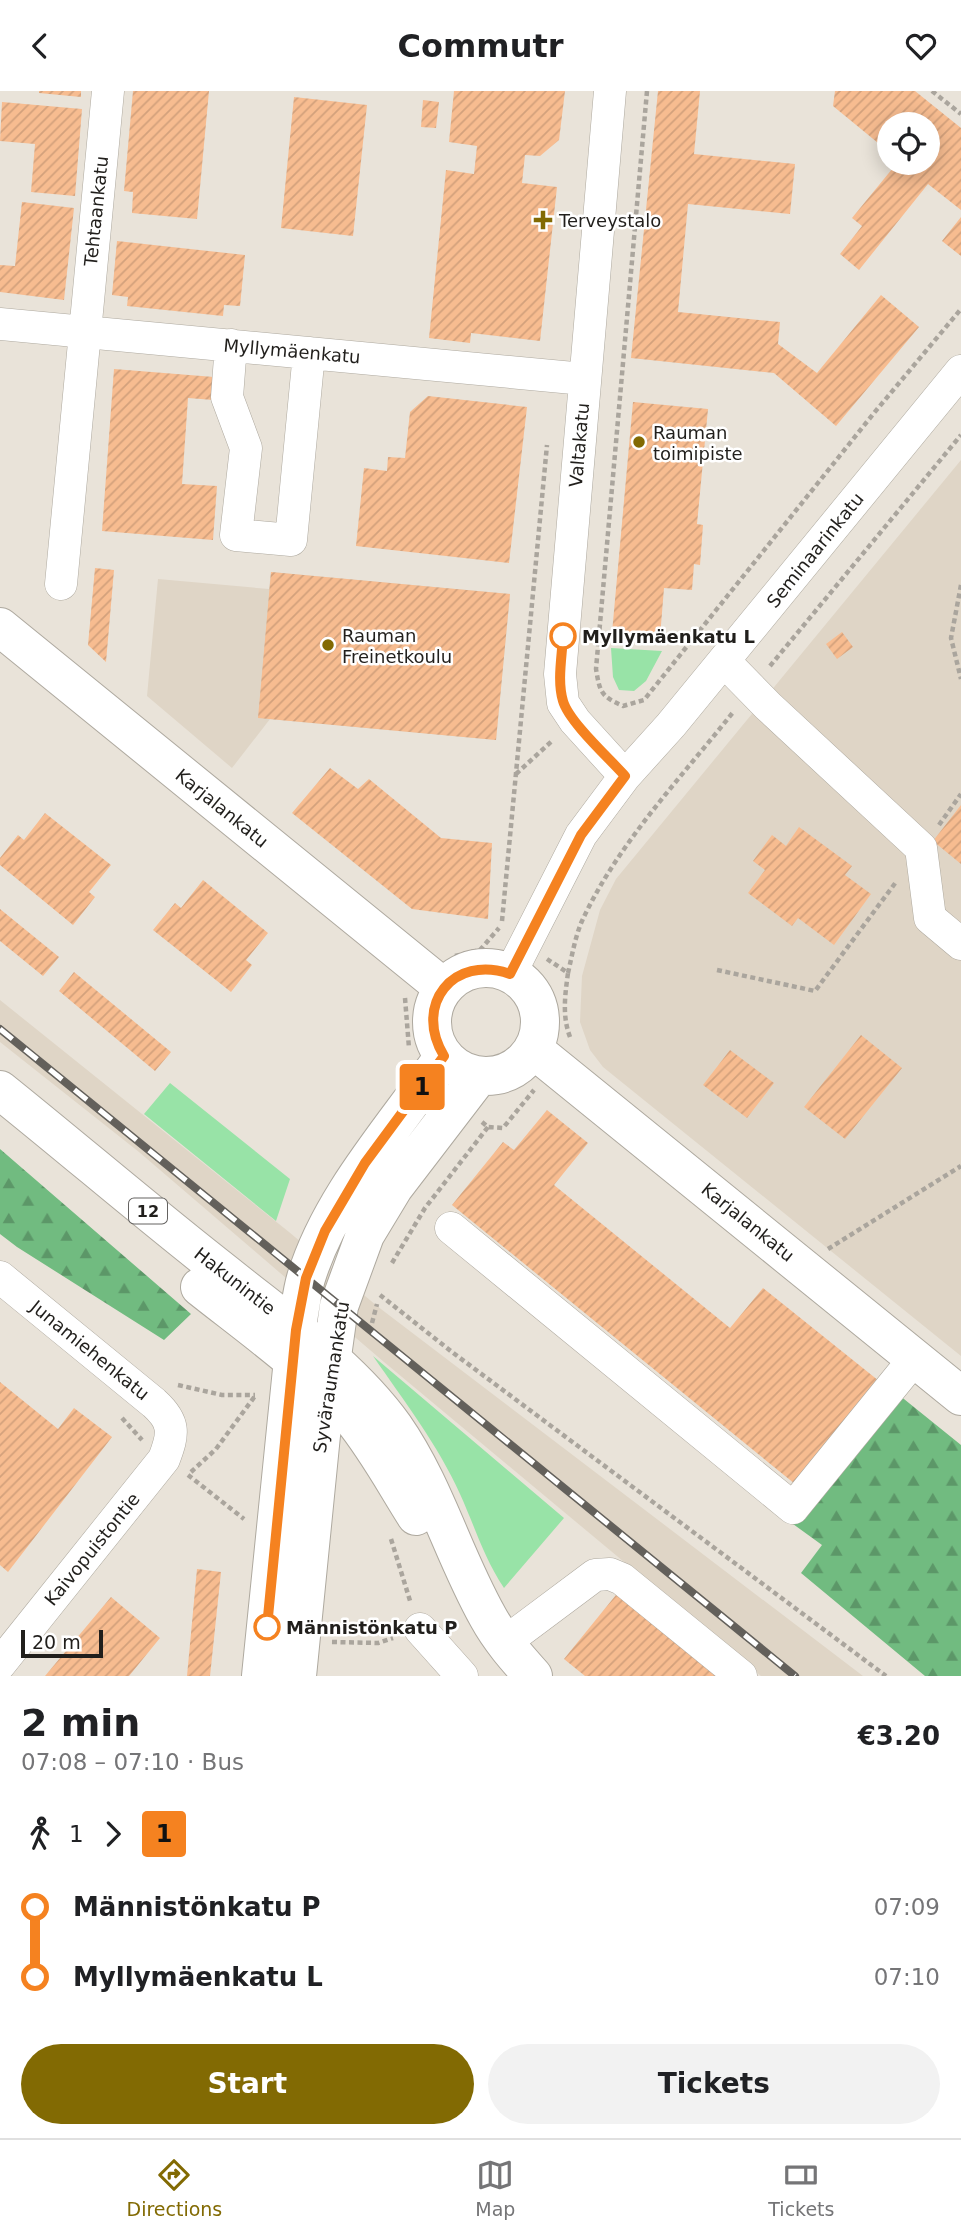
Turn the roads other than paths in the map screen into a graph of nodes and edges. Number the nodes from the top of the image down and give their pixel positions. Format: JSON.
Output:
{"nodes":[{"id":1,"x":108,"y":91,"type":"edge"},
{"id":2,"x":610,"y":91,"type":"edge"},
{"id":3,"x":0,"y":324,"type":"edge"},
{"id":4,"x":84,"y":332,"type":"junction"},
{"id":5,"x":231,"y":345,"type":"junction"},
{"id":6,"x":309,"y":353,"type":"junction"},
{"id":7,"x":961,"y":371,"type":"edge"},
{"id":8,"x":584,"y":379,"type":"junction"},
{"id":9,"x":61,"y":584,"type":"dead end"},
{"id":10,"x":0,"y":627,"type":"edge"},
{"id":11,"x":724,"y":661,"type":"junction"},
{"id":12,"x":625,"y":776,"type":"junction"},
{"id":13,"x":961,"y":944,"type":"edge"},
{"id":14,"x":510,"y":974,"type":"junction"},
{"id":15,"x":444,"y":988,"type":"junction"},
{"id":16,"x":534,"y":1049,"type":"junction"},
{"id":17,"x":426,"y":1053,"type":"junction"},
{"id":18,"x":479,"y":1076,"type":"junction"},
{"id":19,"x":0,"y":1090,"type":"edge"},
{"id":20,"x":0,"y":1117,"type":"edge"},
{"id":21,"x":451,"y":1228,"type":"dead end"},
{"id":22,"x":0,"y":1277,"type":"edge"},
{"id":23,"x":295,"y":1347,"type":"junction"},
{"id":24,"x":915,"y":1358,"type":"junction"},
{"id":25,"x":330,"y":1378,"type":"junction"},
{"id":26,"x":961,"y":1396,"type":"edge"},
{"id":27,"x":172,"y":1429,"type":"joint"},
{"id":28,"x":420,"y":1629,"type":"road end"},
{"id":29,"x":496,"y":1630,"type":"junction"},
{"id":30,"x":0,"y":1664,"type":"edge"},
{"id":31,"x":261,"y":1676,"type":"edge"},
{"id":32,"x":297,"y":1676,"type":"edge"},
{"id":33,"x":462,"y":1676,"type":"edge"},
{"id":34,"x":533,"y":1676,"type":"edge"},
{"id":35,"x":741,"y":1676,"type":"edge"}],
"edges":[{"from":1,"to":4,"type":"street","name":"Tehtaankatu"},
{"from":2,"to":8,"type":"street","name":"Valtakatu"},
{"from":3,"to":4,"type":"street","name":"Myllymäenkatu"},
{"from":4,"to":5,"type":"street","name":"Myllymäenkatu"},
{"from":4,"to":9,"type":"street","name":"Tehtaankatu"},
{"from":5,"to":6,"type":"street","name":"Myllymäenkatu"},
{"from":5,"to":6,"type":"street"},
{"from":6,"to":8,"type":"street","name":"Myllymäenkatu"},
{"from":7,"to":11,"type":"street","name":"Seminaarinkatu"},
{"from":8,"to":12,"type":"street","name":"Valtakatu"},
{"from":10,"to":15,"type":"main road","name":"Karjalankatu"},
{"from":11,"to":12,"type":"street","name":"Seminaarinkatu"},
{"from":11,"to":13,"type":"street"},
{"from":12,"to":14,"type":"street","name":"Seminaarinkatu"},
{"from":14,"to":15,"type":"main road"},
{"from":14,"to":16,"type":"main road"},
{"from":15,"to":17,"type":"main road"},
{"from":16,"to":18,"type":"main road"},
{"from":16,"to":24,"type":"main road","name":"Karjalankatu"},
{"from":17,"to":18,"type":"main road"},
{"from":17,"to":23,"type":"main road","name":"Syväraumankatu"},
{"from":18,"to":25,"type":"main road","name":"Syväraumankatu"},
{"from":19,"to":23,"type":"main road","name":"Hakunintie","number":"12"},
{"from":20,"to":23,"type":"main road","name":"Hakunintie","number":"12"},
{"from":21,"to":24,"type":"street"},
{"from":22,"to":27,"type":"street","name":"Junamiehenkatu"},
{"from":23,"to":25,"type":"main road","name":"Hakunintie","number":"12"},
{"from":23,"to":31,"type":"main road","name":"Syväraumankatu"},
{"from":24,"to":26,"type":"main road","name":"Karjalankatu"},
{"from":25,"to":29,"type":"main road","name":"Hakunintie","number":"12"},
{"from":25,"to":32,"type":"main road","name":"Syväraumankatu"},
{"from":27,"to":30,"type":"street","name":"Kaivopuistontie"},
{"from":28,"to":33,"type":"street"},
{"from":29,"to":34,"type":"main road","name":"Hakunintie","number":"12"},
{"from":29,"to":35,"type":"street"}]}
